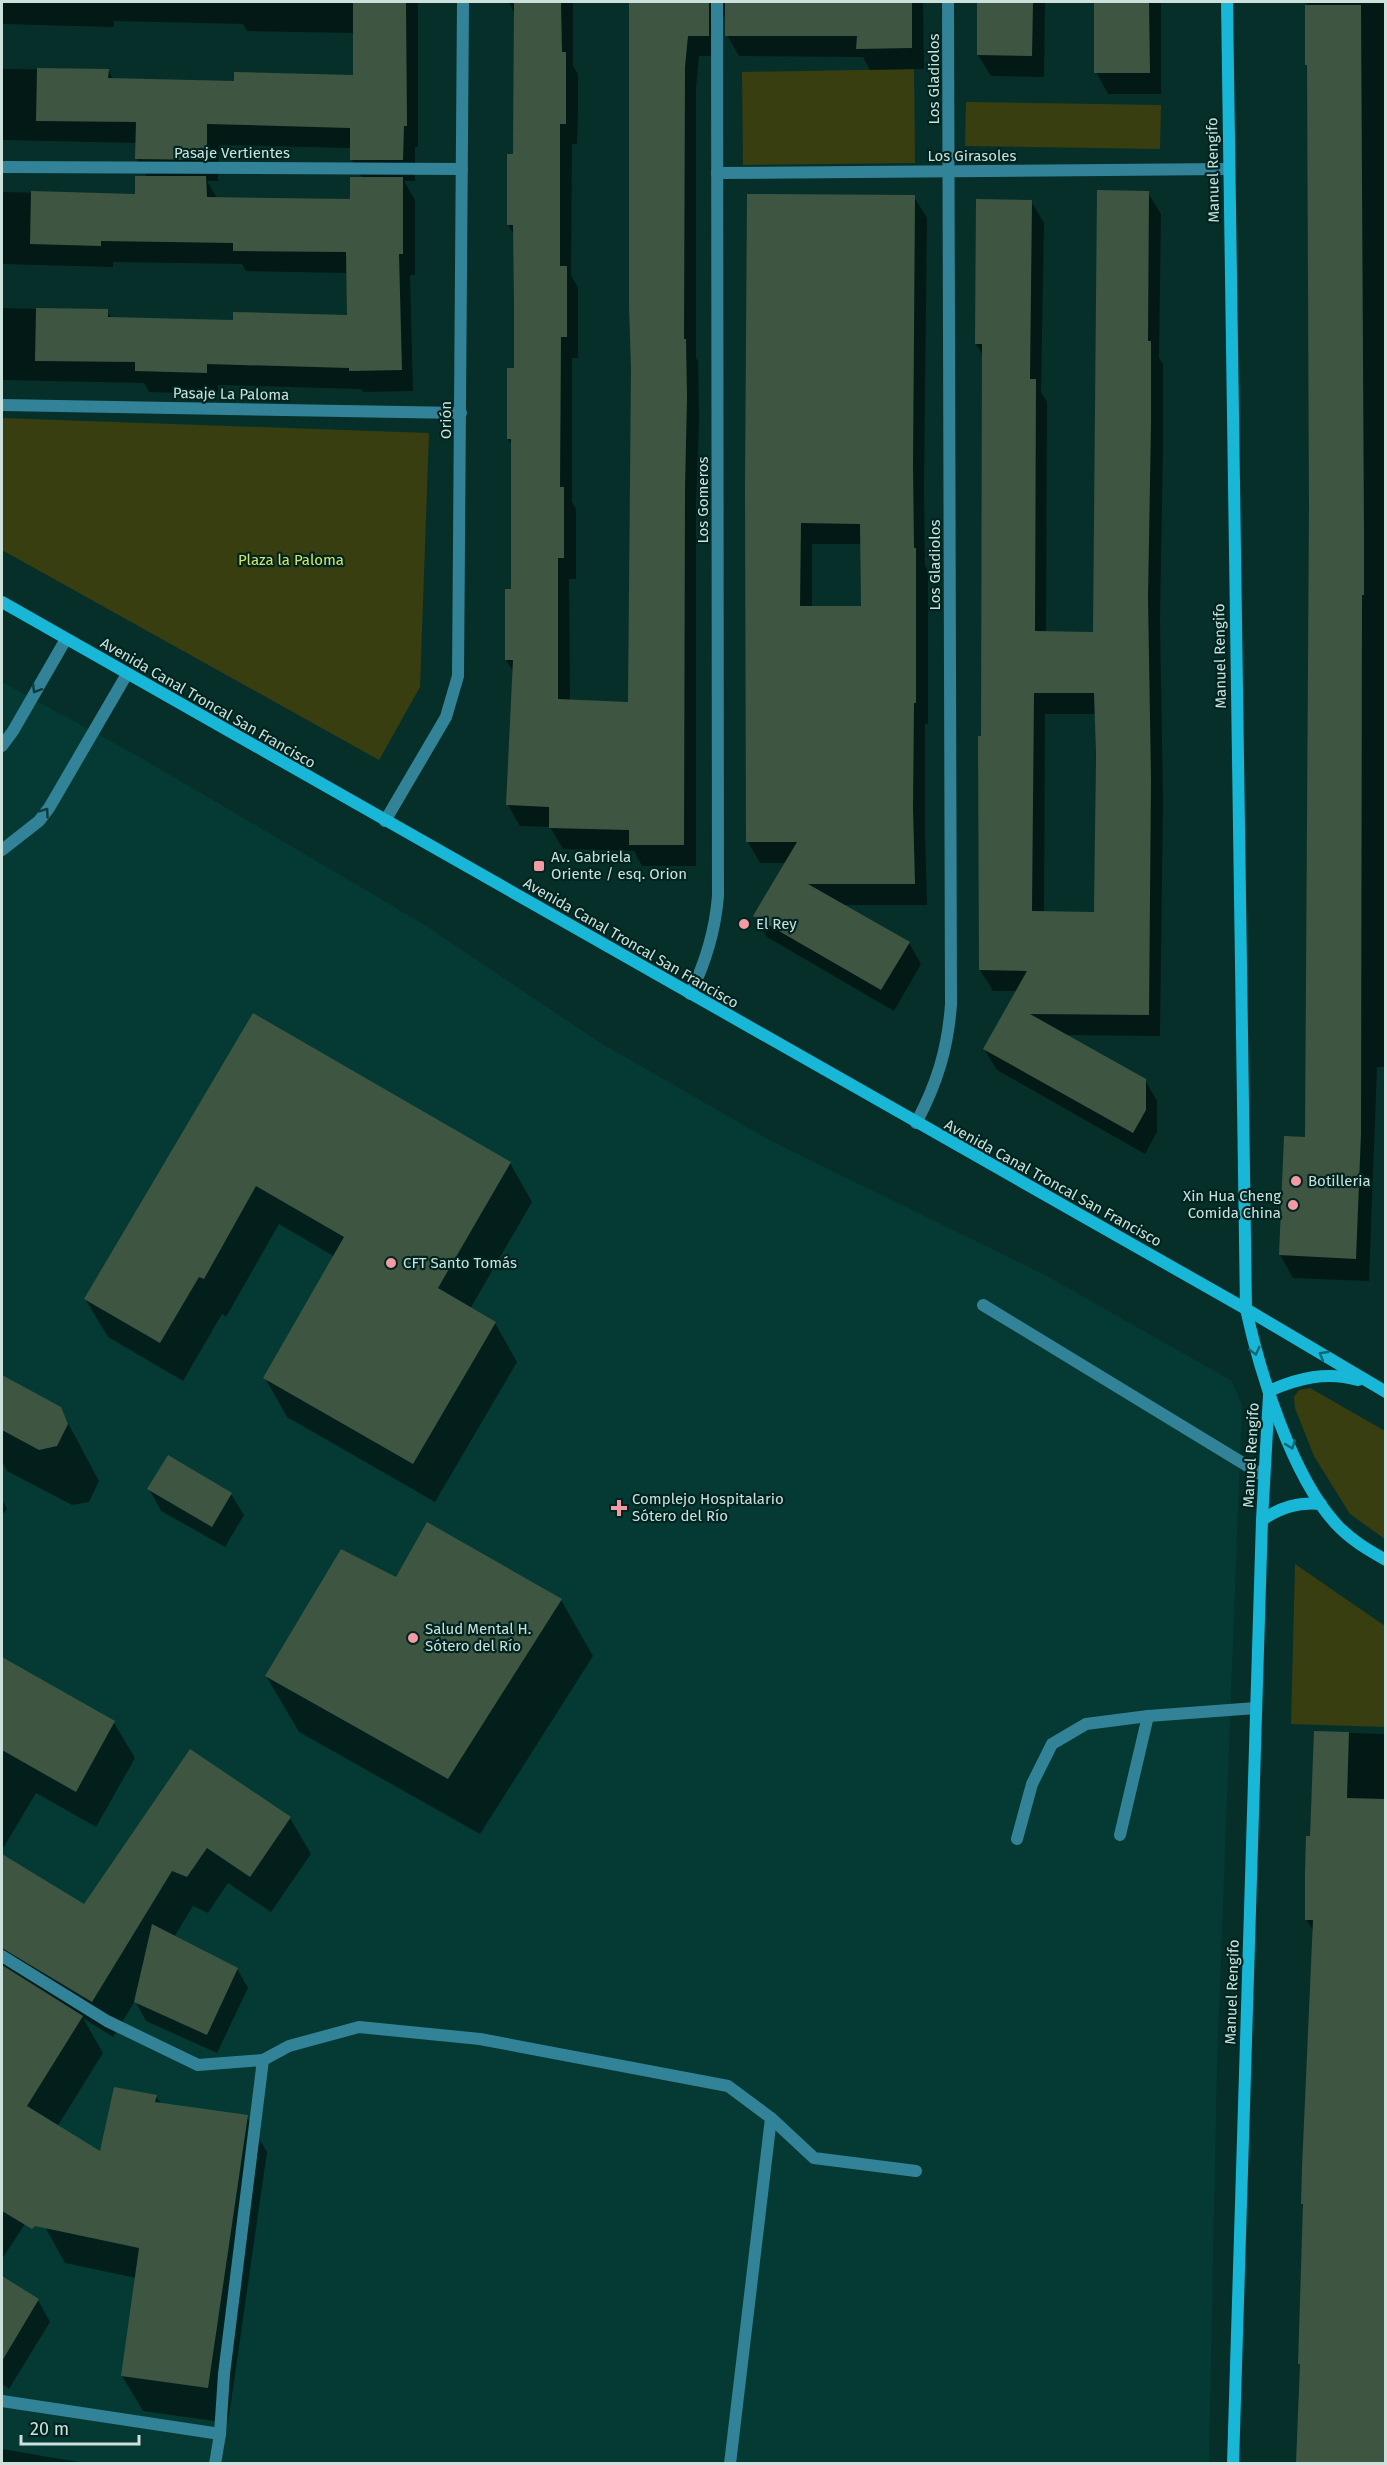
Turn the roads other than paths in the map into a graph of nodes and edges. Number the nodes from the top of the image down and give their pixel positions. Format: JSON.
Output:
{"nodes":[{"id":1,"x":463,"y":2,"type":"edge"},
{"id":2,"x":717,"y":2,"type":"edge"},
{"id":3,"x":948,"y":2,"type":"edge"},
{"id":4,"x":1227,"y":2,"type":"edge"},
{"id":5,"x":2,"y":167,"type":"edge"},
{"id":6,"x":462,"y":169,"type":"junction"},
{"id":7,"x":1227,"y":169,"type":"junction"},
{"id":8,"x":949,"y":171,"type":"junction"},
{"id":9,"x":717,"y":173,"type":"junction"},
{"id":10,"x":2,"y":405,"type":"edge"},
{"id":11,"x":461,"y":413,"type":"junction"},
{"id":12,"x":2,"y":602,"type":"edge"},
{"id":13,"x":66,"y":639,"type":"junction"},
{"id":14,"x":127,"y":674,"type":"junction"},
{"id":15,"x":2,"y":746,"type":"edge"},
{"id":16,"x":386,"y":820,"type":"junction"},
{"id":17,"x":2,"y":850,"type":"edge"},
{"id":18,"x":690,"y":994,"type":"junction"},
{"id":19,"x":916,"y":1123,"type":"junction"},
{"id":20,"x":983,"y":1305,"type":"dead end"},
{"id":21,"x":1246,"y":1309,"type":"junction"},
{"id":22,"x":1374,"y":1385,"type":"junction"},
{"id":23,"x":1269,"y":1391,"type":"junction"},
{"id":24,"x":1386,"y":1392,"type":"edge"},
{"id":25,"x":1264,"y":1476,"type":"junction"},
{"id":26,"x":1321,"y":1504,"type":"junction"},
{"id":27,"x":1262,"y":1520,"type":"junction"},
{"id":28,"x":1386,"y":1560,"type":"edge"},
{"id":29,"x":1256,"y":1708,"type":"junction"},
{"id":30,"x":1148,"y":1716,"type":"junction"},
{"id":31,"x":1120,"y":1835,"type":"dead end"},
{"id":32,"x":1017,"y":1839,"type":"dead end"},
{"id":33,"x":2,"y":1956,"type":"edge"},
{"id":34,"x":263,"y":2060,"type":"junction"},
{"id":35,"x":771,"y":2118,"type":"junction"},
{"id":36,"x":916,"y":2171,"type":"dead end"},
{"id":37,"x":2,"y":2401,"type":"edge"},
{"id":38,"x":220,"y":2434,"type":"junction"},
{"id":39,"x":215,"y":2463,"type":"edge"},
{"id":40,"x":729,"y":2463,"type":"edge"},
{"id":41,"x":1233,"y":2463,"type":"edge"}],
"edges":[{"from":1,"to":6,"type":"street","name":"Orión"},
{"from":2,"to":9,"type":"street","name":"Los Gomeros"},
{"from":3,"to":8,"type":"street","name":"Los Gladiolos"},
{"from":4,"to":7,"type":"street","name":"Manuel Rengifo"},
{"from":5,"to":6,"type":"street","name":"Pasaje Vertientes"},
{"from":6,"to":11,"type":"street","name":"Orión"},
{"from":7,"to":8,"type":"street","name":"Los Girasoles"},
{"from":7,"to":21,"type":"street","name":"Manuel Rengifo"},
{"from":8,"to":9,"type":"street","name":"Los Girasoles"},
{"from":8,"to":19,"type":"street","name":"Los Gladiolos"},
{"from":9,"to":18,"type":"street","name":"Los Gomeros"},
{"from":10,"to":11,"type":"street","name":"Pasaje La Paloma"},
{"from":11,"to":16,"type":"street","name":"Orión"},
{"from":12,"to":13,"type":"street","name":"Avenida Canal Troncal San Francisco"},
{"from":13,"to":14,"type":"street","name":"Avenida Canal Troncal San Francisco"},
{"from":13,"to":15,"type":"street","one_way":true},
{"from":14,"to":16,"type":"street","name":"Avenida Canal Troncal San Francisco"},
{"from":17,"to":14,"type":"street","one_way":true},
{"from":16,"to":18,"type":"street","name":"Avenida Canal Troncal San Francisco"},
{"from":18,"to":19,"type":"street","name":"Avenida Canal Troncal San Francisco"},
{"from":19,"to":21,"type":"street","name":"Avenida Canal Troncal San Francisco"},
{"from":20,"to":25,"type":"street"},
{"from":22,"to":21,"type":"street","name":"Avenida Canal Troncal San Francisco","one_way":true},
{"from":21,"to":23,"type":"street","one_way":true},
{"from":22,"to":23,"type":"street"},
{"from":22,"to":24,"type":"street","name":"Avenida Canal Troncal San Francisco"},
{"from":23,"to":25,"type":"street","name":"Manuel Rengifo"},
{"from":23,"to":26,"type":"street","one_way":true},
{"from":25,"to":27,"type":"street","name":"Manuel Rengifo"},
{"from":26,"to":27,"type":"street","name":"Manuel Rengifo"},
{"from":26,"to":28,"type":"street"},
{"from":27,"to":29,"type":"street","name":"Manuel Rengifo"},
{"from":29,"to":30,"type":"street"},
{"from":29,"to":41,"type":"street","name":"Manuel Rengifo"},
{"from":30,"to":31,"type":"street"},
{"from":30,"to":32,"type":"street"},
{"from":33,"to":34,"type":"street"},
{"from":34,"to":35,"type":"street"},
{"from":34,"to":38,"type":"street"},
{"from":35,"to":36,"type":"street"},
{"from":35,"to":40,"type":"street"},
{"from":37,"to":38,"type":"street"},
{"from":38,"to":39,"type":"street"}]}
